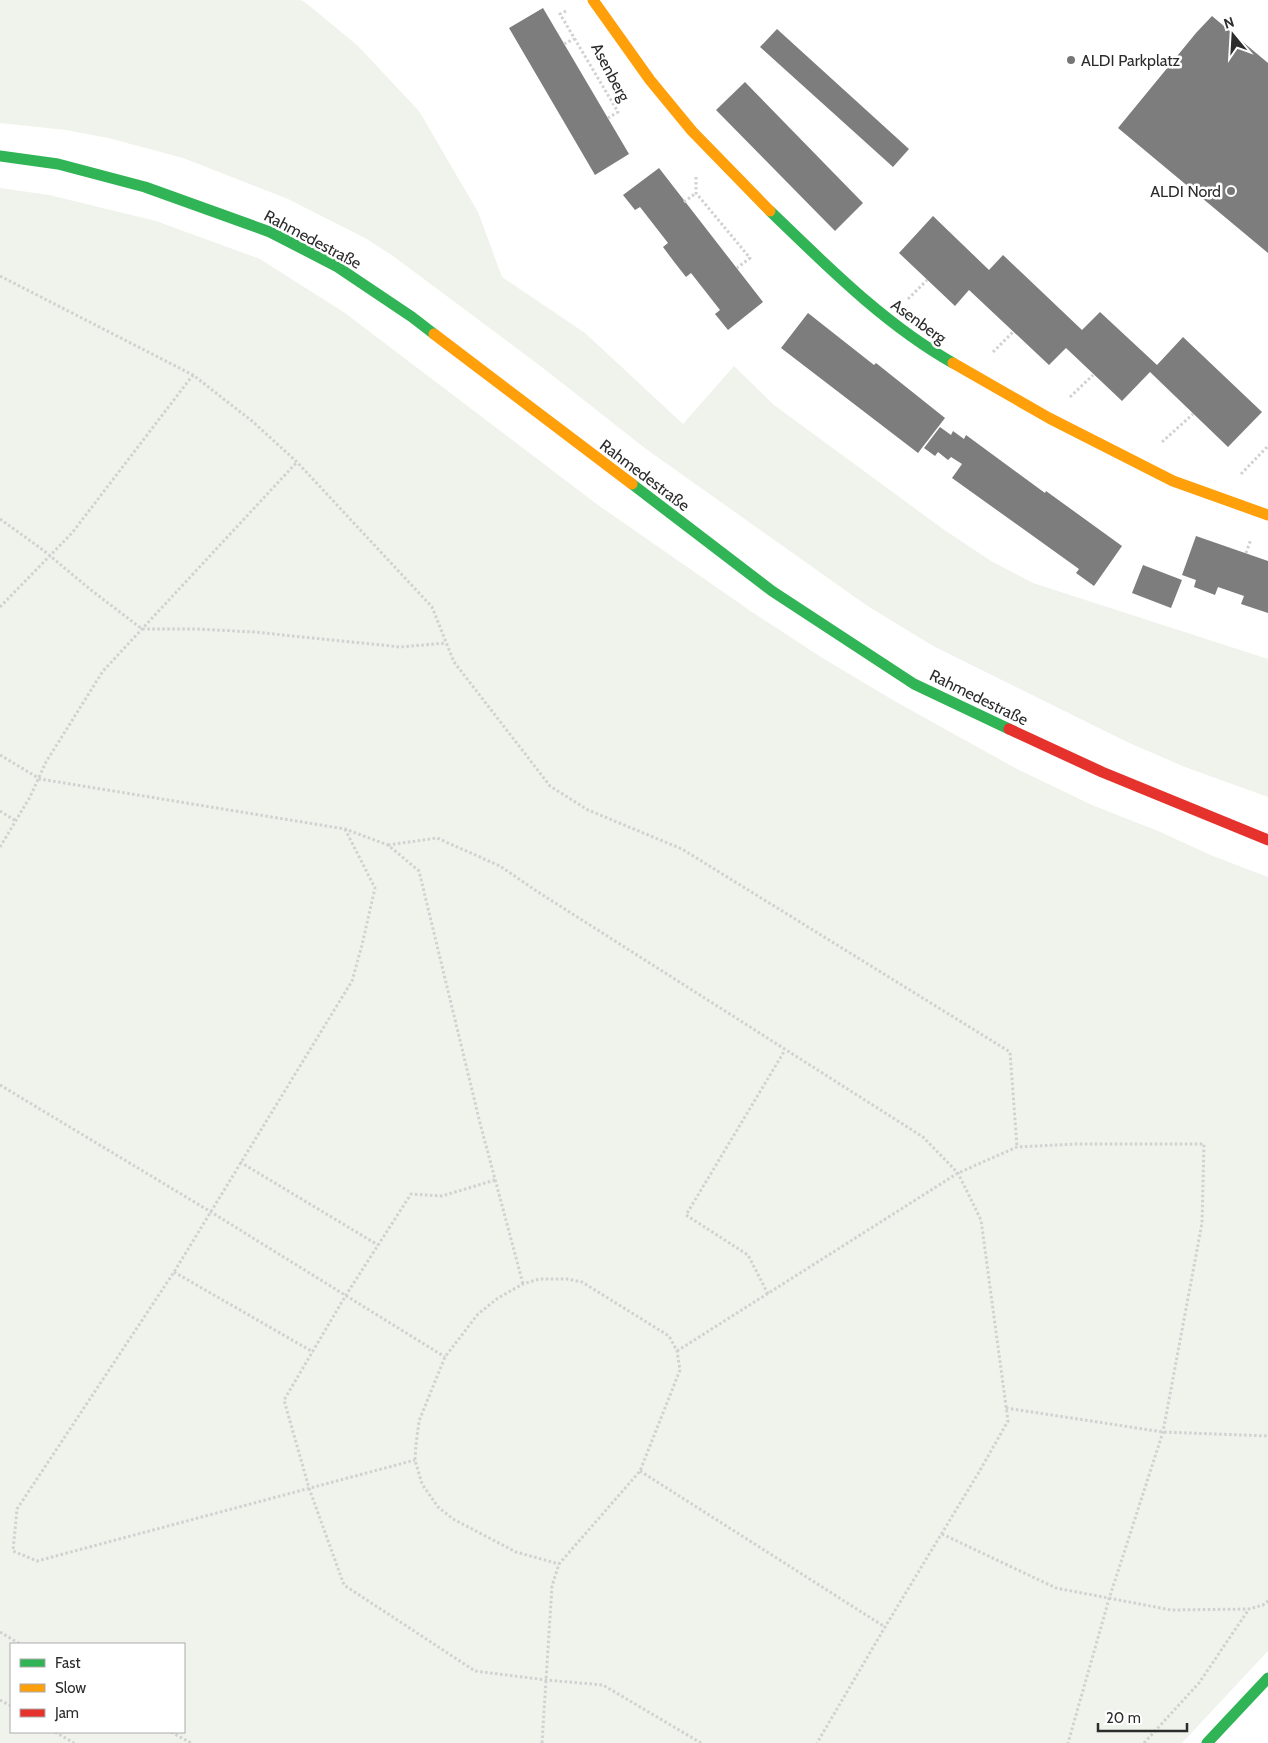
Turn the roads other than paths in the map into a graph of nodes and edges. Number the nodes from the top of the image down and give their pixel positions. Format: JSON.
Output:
{"nodes":[{"id":1,"x":592,"y":0,"type":"edge"},
{"id":2,"x":0,"y":156,"type":"edge"},
{"id":3,"x":1268,"y":515,"type":"edge"},
{"id":4,"x":1268,"y":840,"type":"edge"},
{"id":5,"x":1268,"y":1678,"type":"edge"},
{"id":6,"x":1208,"y":1743,"type":"edge"}],
"edges":[{"from":1,"to":3,"type":"main road","name":"Asenberg"},
{"from":2,"to":4,"type":"main road","name":"Rahmedestraße"},
{"from":5,"to":6,"type":"main road"}]}
